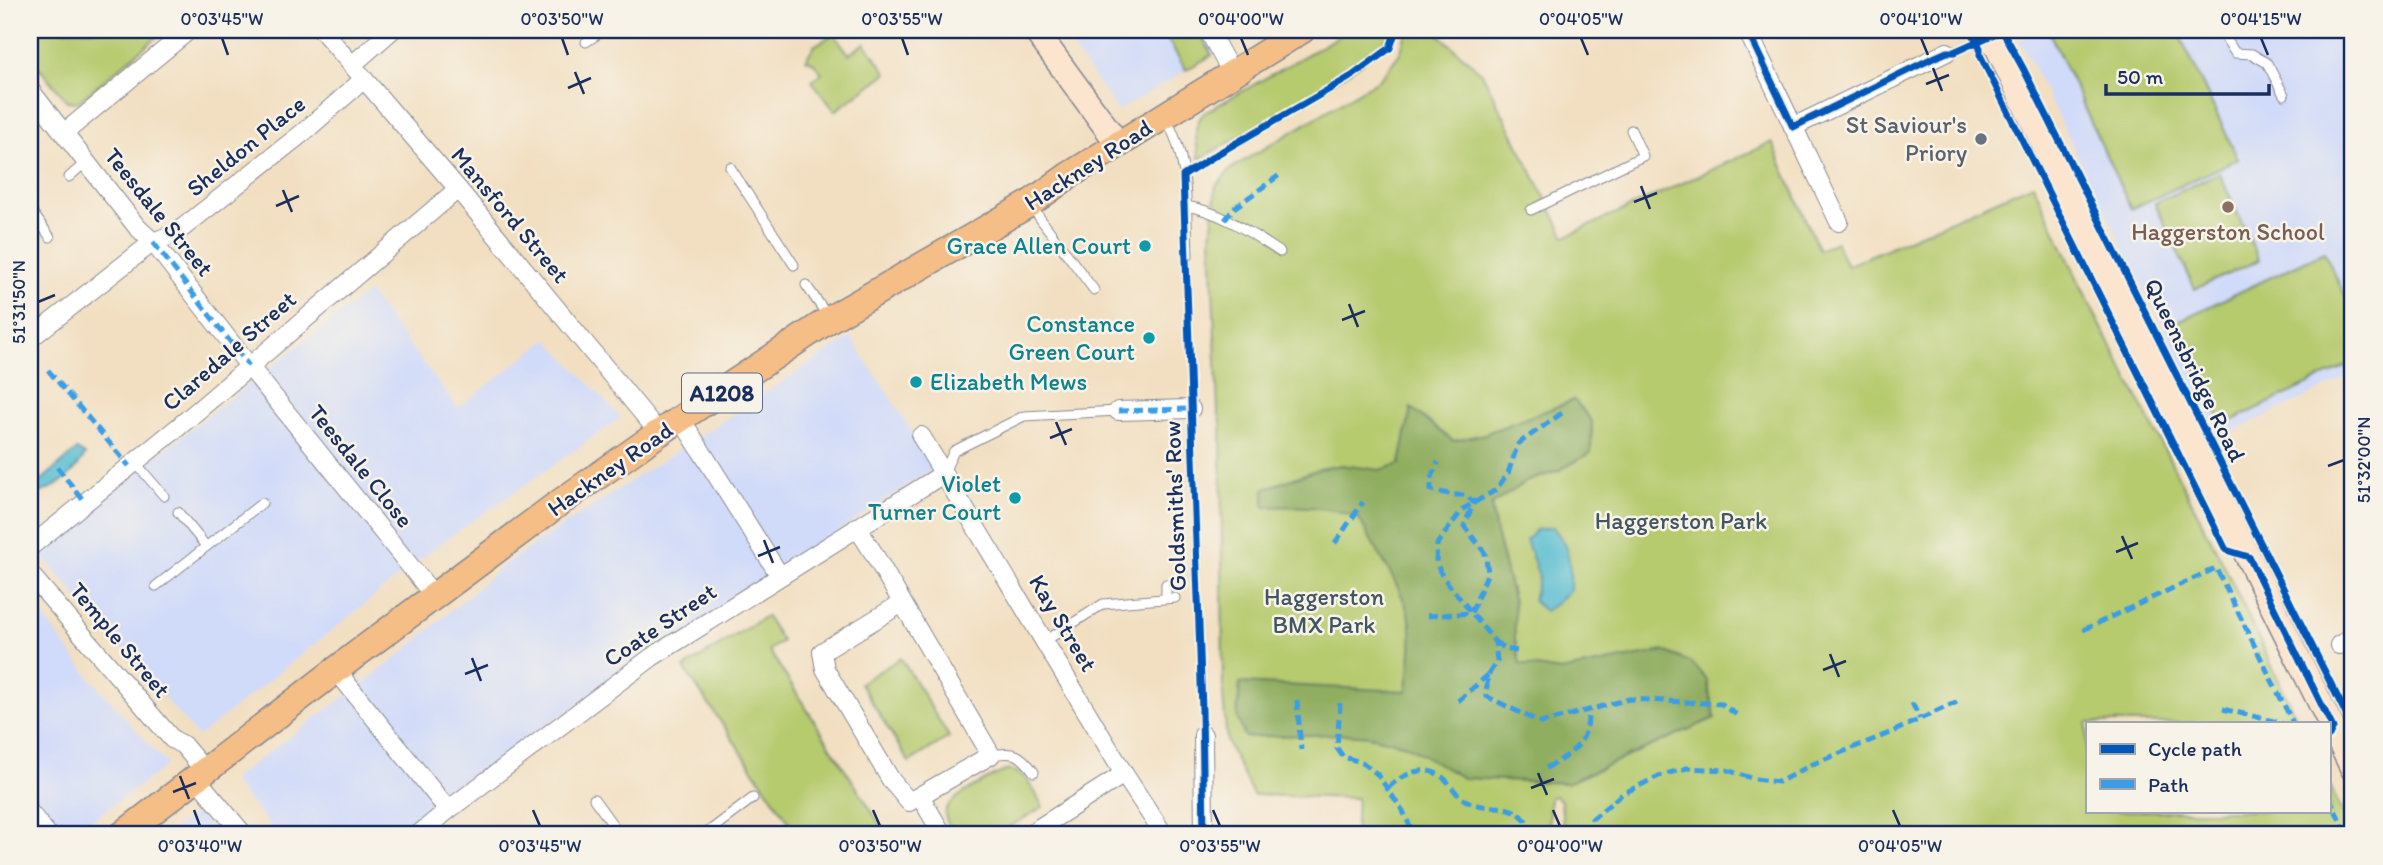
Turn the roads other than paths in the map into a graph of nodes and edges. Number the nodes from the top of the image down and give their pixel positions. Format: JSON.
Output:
{"nodes":[{"id":1,"x":189,"y":30,"type":"edge"},
{"id":2,"x":322,"y":30,"type":"edge"},
{"id":3,"x":392,"y":30,"type":"edge"},
{"id":4,"x":604,"y":30,"type":"edge"},
{"id":5,"x":1035,"y":30,"type":"edge"},
{"id":6,"x":1209,"y":30,"type":"edge"},
{"id":7,"x":1302,"y":30,"type":"edge"},
{"id":8,"x":1747,"y":30,"type":"edge"},
{"id":9,"x":1989,"y":30,"type":"edge"},
{"id":10,"x":2221,"y":30,"type":"edge"},
{"id":11,"x":586,"y":42,"type":"dead end"},
{"id":12,"x":1947,"y":52,"type":"dead end"},
{"id":13,"x":358,"y":72,"type":"junction"},
{"id":14,"x":1232,"y":73,"type":"junction"},
{"id":15,"x":30,"y":90,"type":"edge"},
{"id":16,"x":2284,"y":95,"type":"dead end"},
{"id":17,"x":1164,"y":116,"type":"junction"},
{"id":18,"x":1794,"y":127,"type":"junction"},
{"id":19,"x":1631,"y":130,"type":"dead end"},
{"id":20,"x":64,"y":133,"type":"junction"},
{"id":21,"x":1119,"y":145,"type":"junction"},
{"id":22,"x":86,"y":162,"type":"junction"},
{"id":23,"x":730,"y":167,"type":"dead end"},
{"id":24,"x":69,"y":177,"type":"dead end"},
{"id":25,"x":458,"y":189,"type":"junction"},
{"id":26,"x":39,"y":200,"type":"dead end"},
{"id":27,"x":1029,"y":204,"type":"junction"},
{"id":28,"x":1186,"y":206,"type":"junction"},
{"id":29,"x":30,"y":209,"type":"edge"},
{"id":30,"x":1531,"y":210,"type":"dead end"},
{"id":31,"x":1839,"y":222,"type":"dead end"},
{"id":32,"x":50,"y":237,"type":"dead end"},
{"id":33,"x":153,"y":242,"type":"junction"},
{"id":34,"x":1280,"y":252,"type":"dead end"},
{"id":35,"x":1188,"y":256,"type":"dead end"},
{"id":36,"x":794,"y":265,"type":"dead end"},
{"id":37,"x":807,"y":285,"type":"dead end"},
{"id":38,"x":1094,"y":290,"type":"dead end"},
{"id":39,"x":830,"y":319,"type":"junction"},
{"id":40,"x":30,"y":334,"type":"edge"},
{"id":41,"x":249,"y":366,"type":"junction"},
{"id":42,"x":1191,"y":409,"type":"dead end"},
{"id":43,"x":1118,"y":411,"type":"joint"},
{"id":44,"x":681,"y":419,"type":"junction"},
{"id":45,"x":659,"y":433,"type":"junction"},
{"id":46,"x":921,"y":436,"type":"dead end"},
{"id":47,"x":134,"y":461,"type":"junction"},
{"id":48,"x":943,"y":474,"type":"junction"},
{"id":49,"x":164,"y":496,"type":"dead end"},
{"id":50,"x":262,"y":503,"type":"dead end"},
{"id":51,"x":178,"y":512,"type":"dead end"},
{"id":52,"x":858,"y":527,"type":"junction"},
{"id":53,"x":206,"y":546,"type":"junction"},
{"id":54,"x":30,"y":547,"type":"edge"},
{"id":55,"x":30,"y":574,"type":"edge"},
{"id":56,"x":780,"y":576,"type":"junction"},
{"id":57,"x":1166,"y":584,"type":"dead end"},
{"id":58,"x":156,"y":586,"type":"dead end"},
{"id":59,"x":435,"y":597,"type":"junction"},
{"id":60,"x":902,"y":603,"type":"junction"},
{"id":61,"x":1045,"y":640,"type":"junction"},
{"id":62,"x":336,"y":670,"type":"junction"},
{"id":63,"x":2330,"y":722,"type":"edge"},
{"id":64,"x":2330,"y":723,"type":"edge"},
{"id":65,"x":1203,"y":735,"type":"dead end"},
{"id":66,"x":991,"y":755,"type":"junction"},
{"id":67,"x":2353,"y":769,"type":"edge"},
{"id":68,"x":1034,"y":772,"type":"dead end"},
{"id":69,"x":1124,"y":774,"type":"junction"},
{"id":70,"x":201,"y":775,"type":"junction"},
{"id":71,"x":920,"y":796,"type":"junction"},
{"id":72,"x":753,"y":798,"type":"dead end"},
{"id":73,"x":594,"y":799,"type":"dead end"},
{"id":74,"x":448,"y":810,"type":"junction"},
{"id":75,"x":30,"y":813,"type":"edge"},
{"id":76,"x":48,"y":835,"type":"edge"},
{"id":77,"x":122,"y":835,"type":"edge"},
{"id":78,"x":244,"y":835,"type":"edge"},
{"id":79,"x":418,"y":835,"type":"edge"},
{"id":80,"x":620,"y":835,"type":"edge"},
{"id":81,"x":704,"y":835,"type":"edge"},
{"id":82,"x":943,"y":835,"type":"edge"},
{"id":83,"x":1028,"y":835,"type":"edge"},
{"id":84,"x":1164,"y":835,"type":"edge"},
{"id":85,"x":1204,"y":835,"type":"edge"}],
"edges":[{"from":1,"to":20,"type":"street"},
{"from":2,"to":13,"type":"street","name":"Mansford Street"},
{"from":3,"to":13,"type":"street","name":"Sheldon Place"},
{"from":4,"to":11,"type":"lane"},
{"from":5,"to":21,"type":"main road"},
{"from":6,"to":14,"type":"street"},
{"from":7,"to":14,"type":"main road","name":"Hackney Road","number":"A1208"},
{"from":8,"to":18,"type":"street"},
{"from":9,"to":63,"type":"main road","name":"Queensbridge Road"},
{"from":10,"to":16,"type":"lane"},
{"from":12,"to":18,"type":"street"},
{"from":13,"to":25,"type":"street","name":"Mansford Street"},
{"from":13,"to":33,"type":"street","name":"Sheldon Place"},
{"from":14,"to":17,"type":"main road","name":"Hackney Road","number":"A1208"},
{"from":15,"to":20,"type":"street","name":"Teesdale Street"},
{"from":17,"to":21,"type":"main road","name":"Hackney Road","number":"A1208"},
{"from":17,"to":28,"type":"lane"},
{"from":18,"to":31,"type":"street"},
{"from":19,"to":30,"type":"lane"},
{"from":20,"to":22,"type":"street","name":"Teesdale Street"},
{"from":21,"to":27,"type":"main road","name":"Hackney Road","number":"A1208"},
{"from":22,"to":24,"type":"lane"},
{"from":22,"to":33,"type":"street","name":"Teesdale Street"},
{"from":23,"to":36,"type":"lane"},
{"from":25,"to":41,"type":"street","name":"Claredale Street"},
{"from":25,"to":45,"type":"street","name":"Mansford Street"},
{"from":26,"to":29,"type":"lane"},
{"from":27,"to":38,"type":"lane"},
{"from":27,"to":39,"type":"main road","name":"Hackney Road","number":"A1208"},
{"from":28,"to":34,"type":"lane"},
{"from":28,"to":35,"type":"lane"},
{"from":29,"to":32,"type":"lane"},
{"from":33,"to":40,"type":"street","name":"Sheldon Place"},
{"from":33,"to":41,"type":"street","name":"Teesdale Street"},
{"from":37,"to":39,"type":"lane"},
{"from":39,"to":44,"type":"main road","name":"Hackney Road","number":"A1208"},
{"from":41,"to":47,"type":"street","name":"Claredale Street"},
{"from":41,"to":59,"type":"street","name":"Teesdale Close"},
{"from":42,"to":43,"type":"street"},
{"from":43,"to":48,"type":"lane"},
{"from":44,"to":45,"type":"main road","name":"Hackney Road","number":"A1208"},
{"from":44,"to":56,"type":"street"},
{"from":45,"to":59,"type":"main road","name":"Hackney Road","number":"A1208"},
{"from":46,"to":48,"type":"street","name":"Kay Street"},
{"from":47,"to":49,"type":"lane"},
{"from":47,"to":54,"type":"street","name":"Claredale Street"},
{"from":48,"to":52,"type":"street","name":"Coate Street"},
{"from":48,"to":61,"type":"street","name":"Kay Street"},
{"from":50,"to":53,"type":"lane"},
{"from":51,"to":53,"type":"lane"},
{"from":52,"to":56,"type":"street","name":"Coate Street"},
{"from":52,"to":60,"type":"street"},
{"from":53,"to":58,"type":"lane"},
{"from":55,"to":70,"type":"street","name":"Temple Street"},
{"from":56,"to":74,"type":"street","name":"Coate Street"},
{"from":57,"to":61,"type":"lane"},
{"from":59,"to":62,"type":"main road","name":"Hackney Road","number":"A1208"},
{"from":60,"to":66,"type":"street"},
{"from":60,"to":71,"type":"street"},
{"from":61,"to":69,"type":"street","name":"Kay Street"},
{"from":62,"to":70,"type":"main road","name":"Hackney Road","number":"A1208"},
{"from":62,"to":74,"type":"street"},
{"from":64,"to":67,"type":"main road","name":"Queensbridge Road"},
{"from":65,"to":85,"type":"street"},
{"from":66,"to":68,"type":"lane"},
{"from":66,"to":71,"type":"street"},
{"from":69,"to":83,"type":"street"},
{"from":69,"to":84,"type":"street","name":"Kay Street"},
{"from":70,"to":77,"type":"main road","name":"Hackney Road","number":"A1208"},
{"from":70,"to":78,"type":"street","name":"Temple Street"},
{"from":71,"to":82,"type":"street"},
{"from":72,"to":81,"type":"lane"},
{"from":73,"to":80,"type":"lane"},
{"from":74,"to":79,"type":"street","name":"Coate Street"},
{"from":75,"to":76,"type":"street"}]}
